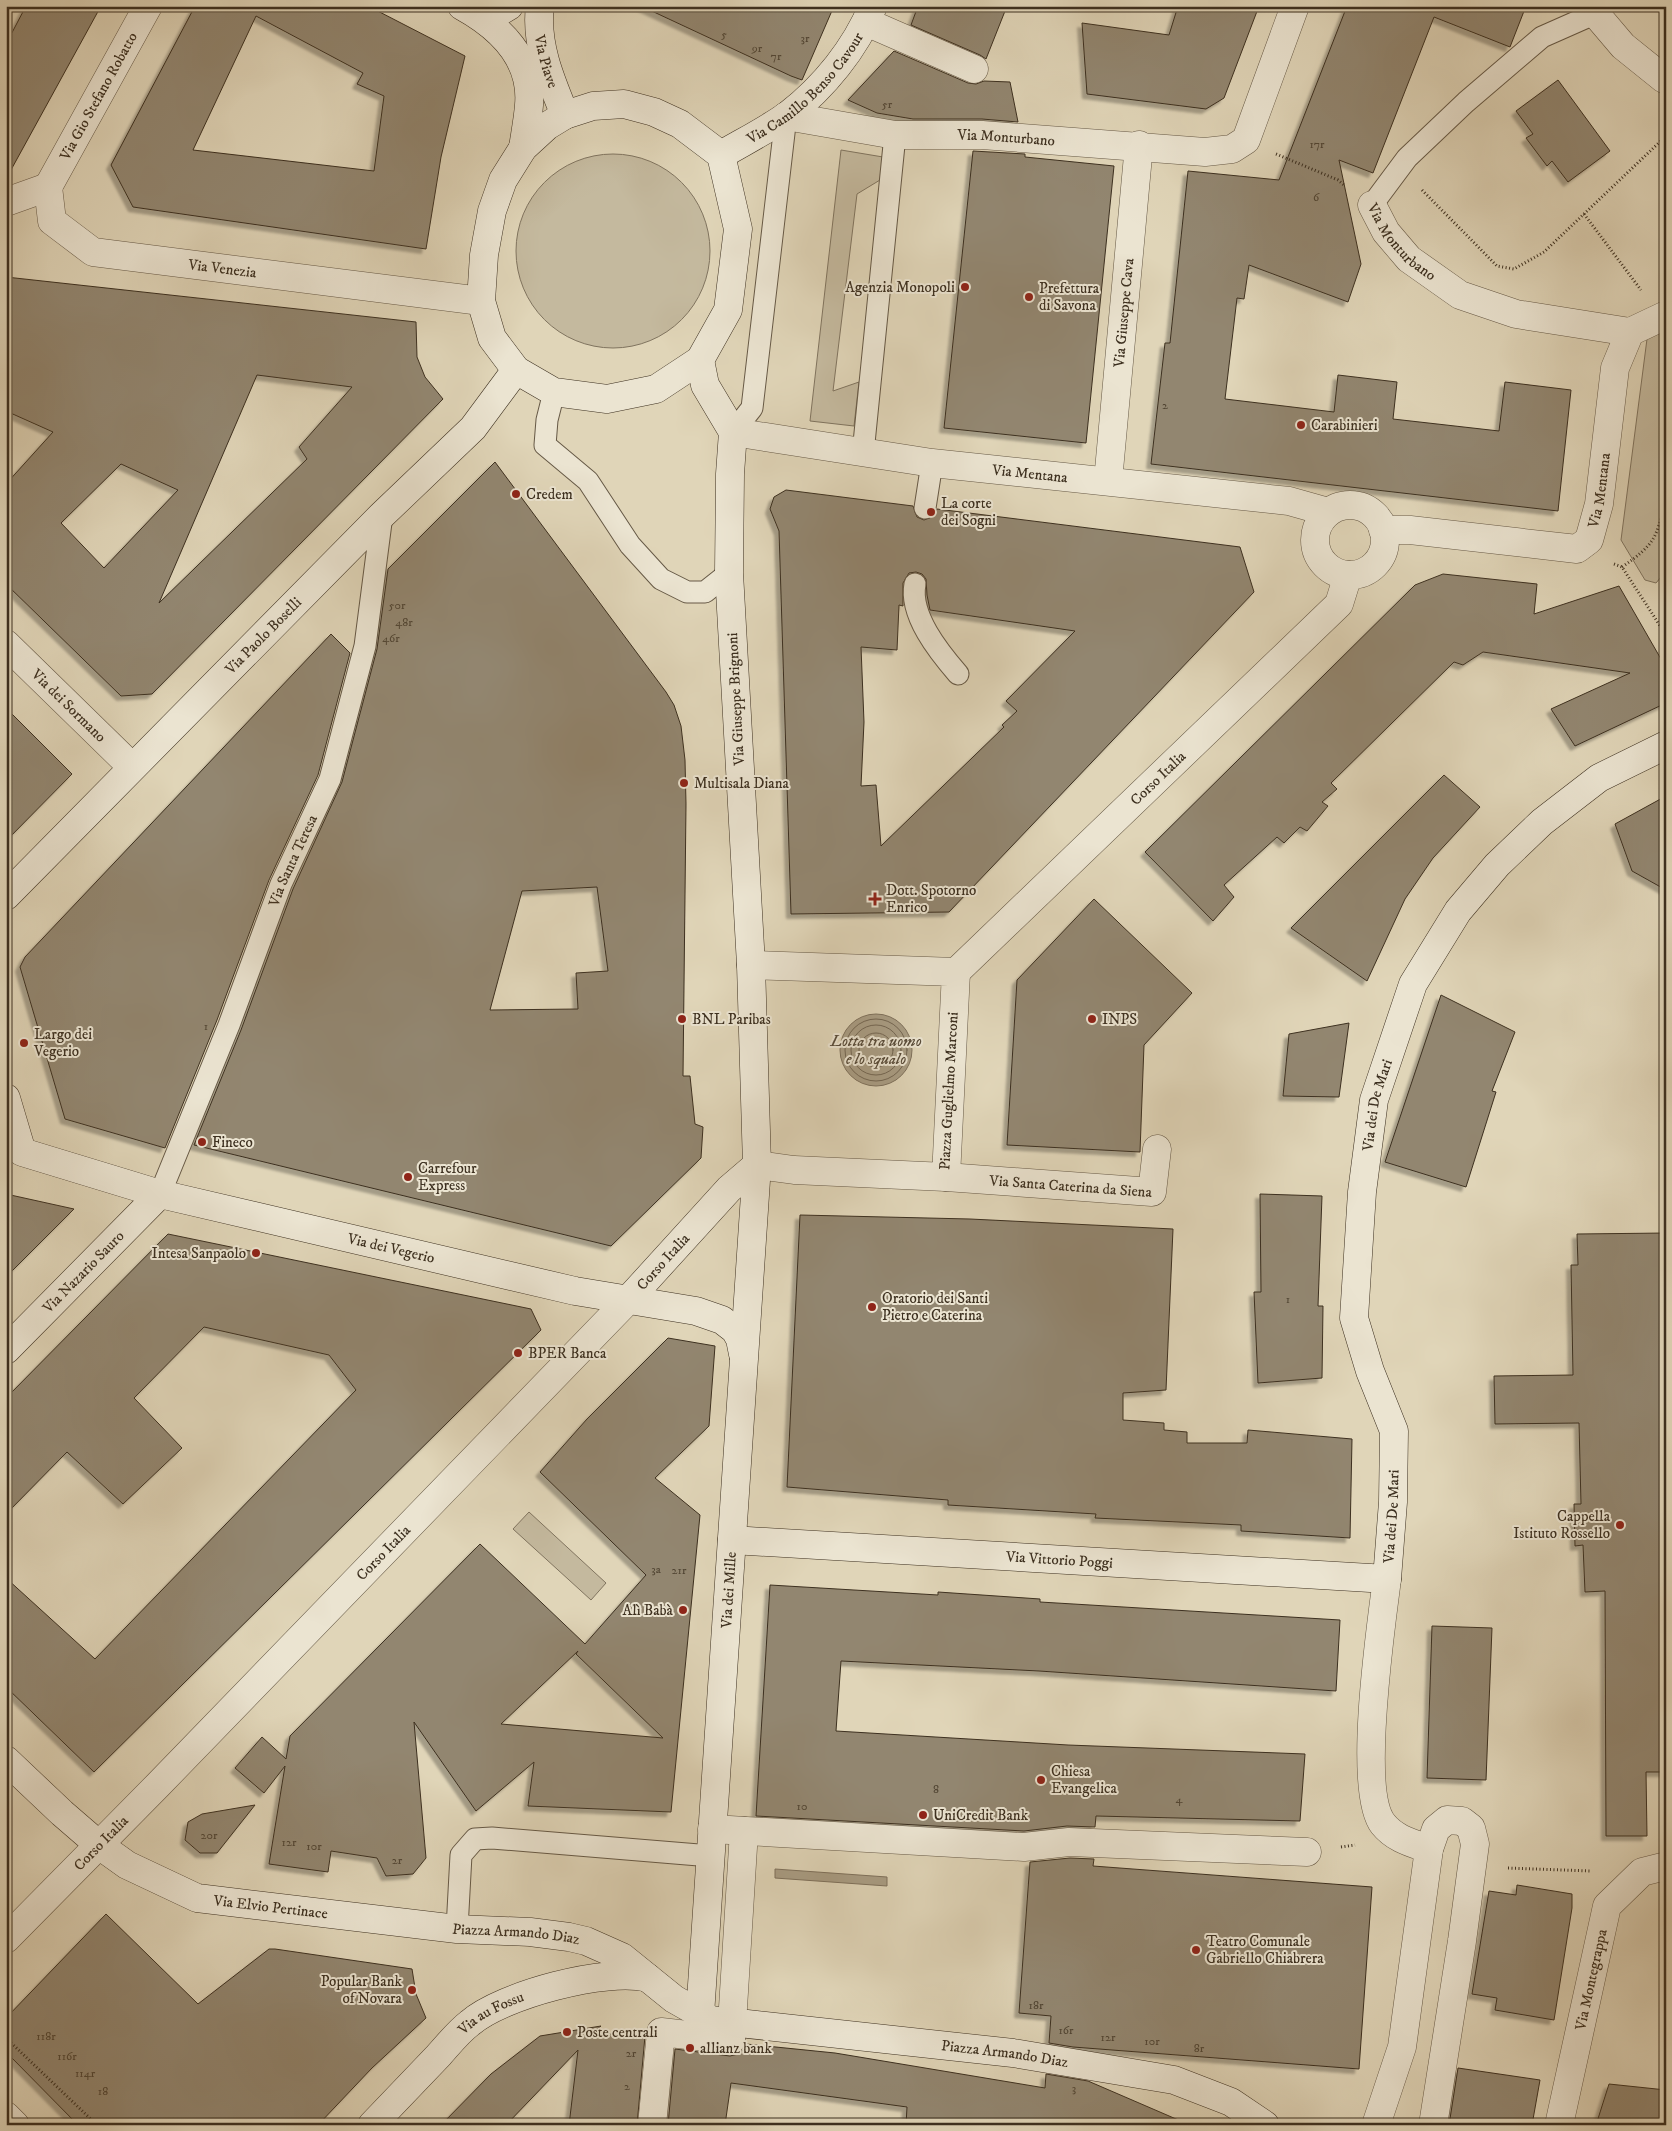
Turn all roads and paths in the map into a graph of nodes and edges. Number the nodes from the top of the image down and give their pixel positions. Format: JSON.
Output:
{"nodes":[{"id":1,"x":148,"y":6,"type":"edge"},
{"id":2,"x":508,"y":6,"type":"edge"},
{"id":3,"x":540,"y":6,"type":"edge"},
{"id":4,"x":1296,"y":6,"type":"edge"},
{"id":5,"x":1591,"y":10,"type":"edge"},
{"id":6,"x":472,"y":12,"type":"edge"},
{"id":7,"x":869,"y":14,"type":"edge"},
{"id":8,"x":974,"y":69,"type":"dead end"},
{"id":9,"x":1664,"y":79,"type":"dead end"},
{"id":10,"x":565,"y":115,"type":"junction"},
{"id":11,"x":786,"y":116,"type":"junction"},
{"id":12,"x":894,"y":135,"type":"junction"},
{"id":13,"x":1666,"y":136,"type":"edge"},
{"id":14,"x":1246,"y":140,"type":"junction"},
{"id":15,"x":1139,"y":145,"type":"junction"},
{"id":16,"x":523,"y":148,"type":"junction"},
{"id":17,"x":721,"y":155,"type":"junction"},
{"id":18,"x":1407,"y":158,"type":"junction"},
{"id":19,"x":1338,"y":180,"type":"dead end"},
{"id":20,"x":48,"y":187,"type":"junction"},
{"id":21,"x":6,"y":202,"type":"edge"},
{"id":22,"x":1372,"y":205,"type":"joint"},
{"id":23,"x":1584,"y":214,"type":"junction"},
{"id":24,"x":481,"y":302,"type":"junction"},
{"id":25,"x":1664,"y":316,"type":"edge"},
{"id":26,"x":1630,"y":332,"type":"junction"},
{"id":27,"x":700,"y":360,"type":"junction"},
{"id":28,"x":516,"y":370,"type":"junction"},
{"id":29,"x":554,"y":392,"type":"junction"},
{"id":30,"x":733,"y":432,"type":"junction"},
{"id":31,"x":863,"y":453,"type":"junction"},
{"id":32,"x":932,"y":463,"type":"junction"},
{"id":33,"x":1108,"y":481,"type":"junction"},
{"id":34,"x":1666,"y":502,"type":"edge"},
{"id":35,"x":925,"y":508,"type":"dead end"},
{"id":36,"x":1328,"y":512,"type":"junction"},
{"id":37,"x":382,"y":515,"type":"junction"},
{"id":38,"x":1383,"y":530,"type":"junction"},
{"id":39,"x":1577,"y":549,"type":"junction"},
{"id":40,"x":1622,"y":567,"type":"junction"},
{"id":41,"x":729,"y":573,"type":"junction"},
{"id":42,"x":1348,"y":575,"type":"junction"},
{"id":43,"x":915,"y":584,"type":"dead end"},
{"id":44,"x":1666,"y":635,"type":"edge"},
{"id":45,"x":6,"y":644,"type":"edge"},
{"id":46,"x":958,"y":674,"type":"dead end"},
{"id":47,"x":1666,"y":745,"type":"edge"},
{"id":48,"x":132,"y":767,"type":"junction"},
{"id":49,"x":6,"y":896,"type":"edge"},
{"id":50,"x":751,"y":965,"type":"junction"},
{"id":51,"x":956,"y":972,"type":"junction"},
{"id":52,"x":6,"y":1098,"type":"edge"},
{"id":53,"x":1158,"y":1149,"type":"dead end"},
{"id":54,"x":14,"y":1150,"type":"edge"},
{"id":55,"x":756,"y":1165,"type":"junction"},
{"id":56,"x":946,"y":1177,"type":"junction"},
{"id":57,"x":160,"y":1194,"type":"junction"},
{"id":58,"x":628,"y":1300,"type":"junction"},
{"id":59,"x":6,"y":1350,"type":"edge"},
{"id":60,"x":743,"y":1354,"type":"junction"},
{"id":61,"x":732,"y":1540,"type":"junction"},
{"id":62,"x":1387,"y":1580,"type":"junction"},
{"id":63,"x":6,"y":1760,"type":"edge"},
{"id":64,"x":712,"y":1829,"type":"junction"},
{"id":65,"x":744,"y":1831,"type":"junction"},
{"id":66,"x":99,"y":1845,"type":"junction"},
{"id":67,"x":1429,"y":1849,"type":"junction"},
{"id":68,"x":1307,"y":1852,"type":"dead end"},
{"id":69,"x":711,"y":1856,"type":"junction"},
{"id":70,"x":1472,"y":1864,"type":"junction"},
{"id":71,"x":1654,"y":1869,"type":"edge"},
{"id":72,"x":457,"y":1928,"type":"junction"},
{"id":73,"x":6,"y":1938,"type":"edge"},
{"id":74,"x":648,"y":1978,"type":"junction"},
{"id":75,"x":700,"y":2015,"type":"junction"},
{"id":76,"x":732,"y":2023,"type":"junction"},
{"id":77,"x":6,"y":2038,"type":"edge"},
{"id":78,"x":6,"y":2116,"type":"edge"},
{"id":79,"x":15,"y":2125,"type":"edge"},
{"id":80,"x":96,"y":2125,"type":"edge"},
{"id":81,"x":372,"y":2125,"type":"edge"},
{"id":82,"x":652,"y":2125,"type":"edge"},
{"id":83,"x":1265,"y":2125,"type":"edge"},
{"id":84,"x":1376,"y":2125,"type":"edge"},
{"id":85,"x":1433,"y":2125,"type":"edge"},
{"id":86,"x":1559,"y":2125,"type":"edge"}],
"edges":[{"from":1,"to":20,"type":"street","name":"Via Gio Stefano Robatto"},
{"from":2,"to":6,"type":"street"},
{"from":3,"to":10,"type":"street","name":"Via Piave"},
{"from":4,"to":14,"type":"street"},
{"from":5,"to":9,"type":"street"},
{"from":5,"to":18,"type":"lane","name":"Via Monturbano"},
{"from":6,"to":16,"type":"street"},
{"from":7,"to":8,"type":"street"},
{"from":7,"to":11,"type":"street","name":"Via Camillo Benso Cavour"},
{"from":10,"to":16,"type":"street"},
{"from":10,"to":17,"type":"street"},
{"from":11,"to":12,"type":"street","name":"Via Monturbano"},
{"from":11,"to":17,"type":"street","name":"Via Camillo Benso Cavour"},
{"from":11,"to":30,"type":"lane"},
{"from":12,"to":15,"type":"street","name":"Via Monturbano"},
{"from":12,"to":31,"type":"lane"},
{"from":13,"to":23,"type":"path"},
{"from":14,"to":15,"type":"street","name":"Via Monturbano"},
{"from":14,"to":19,"type":"path"},
{"from":15,"to":33,"type":"street","name":"Via Giuseppe Cava"},
{"from":16,"to":24,"type":"street"},
{"from":17,"to":27,"type":"street"},
{"from":18,"to":22,"type":"lane","name":"Via Monturbano"},
{"from":18,"to":23,"type":"path"},
{"from":20,"to":21,"type":"street"},
{"from":20,"to":24,"type":"street","name":"Via Venezia"},
{"from":22,"to":26,"type":"street","name":"Via Monturbano"},
{"from":23,"to":25,"type":"path"},
{"from":24,"to":28,"type":"street"},
{"from":25,"to":26,"type":"street"},
{"from":26,"to":39,"type":"street","name":"Via Mentana"},
{"from":27,"to":29,"type":"street"},
{"from":27,"to":30,"type":"street"},
{"from":28,"to":29,"type":"street"},
{"from":28,"to":37,"type":"street","name":"Via Paolo Boselli"},
{"from":29,"to":41,"type":"lane"},
{"from":30,"to":31,"type":"street","name":"Via Mentana"},
{"from":30,"to":41,"type":"street","name":"Via Giuseppe Brignoni"},
{"from":31,"to":32,"type":"street","name":"Via Mentana"},
{"from":32,"to":33,"type":"street","name":"Via Mentana"},
{"from":32,"to":35,"type":"lane"},
{"from":33,"to":36,"type":"street","name":"Via Mentana"},
{"from":34,"to":40,"type":"path"},
{"from":36,"to":38,"type":"street"},
{"from":36,"to":42,"type":"street"},
{"from":37,"to":48,"type":"street","name":"Via Paolo Boselli"},
{"from":37,"to":57,"type":"lane","name":"Via Santa Teresa"},
{"from":38,"to":39,"type":"street"},
{"from":38,"to":42,"type":"street"},
{"from":39,"to":40,"type":"path"},
{"from":40,"to":44,"type":"path"},
{"from":41,"to":50,"type":"street","name":"Via Giuseppe Brignoni"},
{"from":42,"to":51,"type":"street","name":"Corso Italia"},
{"from":43,"to":46,"type":"lane"},
{"from":45,"to":48,"type":"street","name":"Via dei Sormano"},
{"from":47,"to":62,"type":"street","name":"Via dei De Mari"},
{"from":48,"to":49,"type":"street","name":"Via Paolo Boselli"},
{"from":50,"to":51,"type":"street"},
{"from":50,"to":55,"type":"street"},
{"from":51,"to":56,"type":"street","name":"Piazza Guglielmo Marconi"},
{"from":52,"to":54,"type":"street","name":"Via dei Vegerio"},
{"from":53,"to":56,"type":"street","name":"Via Santa Caterina da Siena"},
{"from":54,"to":57,"type":"street","name":"Via dei Vegerio"},
{"from":55,"to":56,"type":"street","name":"Piazza Guglielmo Marconi"},
{"from":55,"to":58,"type":"street","name":"Corso Italia"},
{"from":55,"to":60,"type":"street","name":"Via dei Mille"},
{"from":57,"to":58,"type":"street","name":"Via dei Vegerio"},
{"from":57,"to":59,"type":"street","name":"Via Nazario Sauro"},
{"from":58,"to":60,"type":"street","name":"Via dei Vegerio"},
{"from":58,"to":66,"type":"street","name":"Corso Italia"},
{"from":60,"to":61,"type":"street","name":"Via dei Mille"},
{"from":61,"to":62,"type":"street","name":"Via Vittorio Poggi"},
{"from":61,"to":64,"type":"street","name":"Via dei Mille"},
{"from":62,"to":67,"type":"street","name":"Via dei De Mari"},
{"from":63,"to":66,"type":"street","name":"Via Elvio Pertinace"},
{"from":64,"to":65,"type":"street"},
{"from":64,"to":69,"type":"street","name":"Via dei Mille"},
{"from":65,"to":68,"type":"street"},
{"from":65,"to":76,"type":"street"},
{"from":66,"to":72,"type":"street","name":"Via Elvio Pertinace"},
{"from":66,"to":73,"type":"street","name":"Corso Italia"},
{"from":67,"to":70,"type":"street"},
{"from":67,"to":84,"type":"street"},
{"from":69,"to":72,"type":"lane","name":"Piazza Armando Diaz"},
{"from":69,"to":75,"type":"street","name":"Via dei Mille"},
{"from":70,"to":71,"type":"path"},
{"from":70,"to":85,"type":"street"},
{"from":71,"to":86,"type":"street","name":"Via Montegrappa"},
{"from":72,"to":74,"type":"street","name":"Piazza Armando Diaz"},
{"from":74,"to":75,"type":"street","name":"Piazza Armando Diaz"},
{"from":74,"to":81,"type":"street","name":"Via au Fossu"},
{"from":75,"to":76,"type":"street","name":"Piazza Armando Diaz"},
{"from":76,"to":82,"type":"street"},
{"from":76,"to":83,"type":"street","name":"Piazza Armando Diaz"},
{"from":77,"to":80,"type":"path"},
{"from":78,"to":79,"type":"street"}]}
